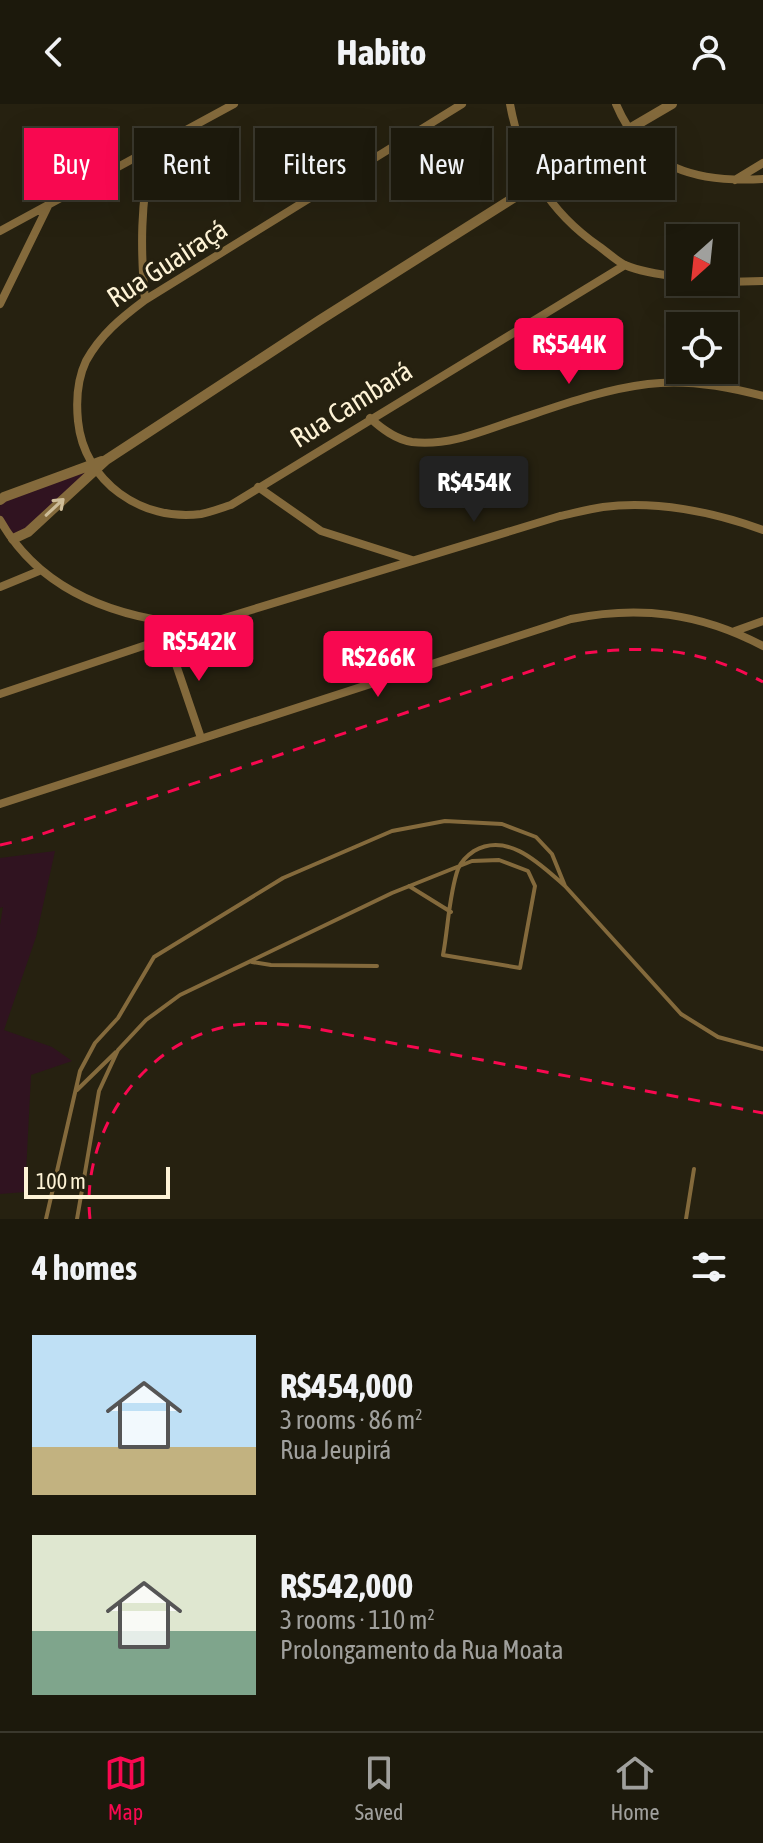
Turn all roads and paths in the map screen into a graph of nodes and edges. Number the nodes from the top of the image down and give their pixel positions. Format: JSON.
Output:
{"nodes":[{"id":1,"x":234,"y":104,"type":"edge"},
{"id":2,"x":462,"y":104,"type":"edge"},
{"id":3,"x":510,"y":104,"type":"edge"},
{"id":4,"x":616,"y":104,"type":"edge"},
{"id":5,"x":672,"y":104,"type":"edge"},
{"id":6,"x":192,"y":128,"type":"edge"},
{"id":7,"x":516,"y":128,"type":"edge"},
{"id":8,"x":627,"y":128,"type":"edge"},
{"id":9,"x":635,"y":128,"type":"edge"},
{"id":10,"x":134,"y":160,"type":"edge"},
{"id":11,"x":763,"y":163,"type":"edge"},
{"id":12,"x":675,"y":167,"type":"edge"},
{"id":13,"x":763,"y":179,"type":"edge"},
{"id":14,"x":735,"y":181,"type":"junction"},
{"id":15,"x":142,"y":200,"type":"edge"},
{"id":16,"x":510,"y":200,"type":"edge"},
{"id":17,"x":548,"y":200,"type":"edge"},
{"id":18,"x":48,"y":206,"type":"junction"},
{"id":19,"x":0,"y":231,"type":"edge"},
{"id":20,"x":625,"y":265,"type":"junction"},
{"id":21,"x":666,"y":274,"type":"edge"},
{"id":22,"x":763,"y":281,"type":"edge"},
{"id":23,"x":738,"y":282,"type":"edge"},
{"id":24,"x":145,"y":300,"type":"junction"},
{"id":25,"x":0,"y":304,"type":"edge"},
{"id":26,"x":763,"y":396,"type":"edge"},
{"id":27,"x":370,"y":418,"type":"junction"},
{"id":28,"x":94,"y":467,"type":"junction"},
{"id":29,"x":258,"y":487,"type":"junction"},
{"id":30,"x":0,"y":500,"type":"edge"},
{"id":31,"x":0,"y":520,"type":"edge"},
{"id":32,"x":763,"y":530,"type":"edge"},
{"id":33,"x":13,"y":539,"type":"junction"},
{"id":34,"x":413,"y":560,"type":"junction"},
{"id":35,"x":39,"y":571,"type":"junction"},
{"id":36,"x":0,"y":587,"type":"edge"},
{"id":37,"x":763,"y":621,"type":"edge"},
{"id":38,"x":187,"y":624,"type":"junction"},
{"id":39,"x":735,"y":631,"type":"junction"},
{"id":40,"x":167,"y":638,"type":"junction"},
{"id":41,"x":763,"y":646,"type":"edge"},
{"id":42,"x":0,"y":694,"type":"edge"},
{"id":43,"x":201,"y":738,"type":"junction"},
{"id":44,"x":0,"y":804,"type":"edge"},
{"id":45,"x":459,"y":867,"type":"junction"},
{"id":46,"x":409,"y":886,"type":"junction"},
{"id":47,"x":565,"y":886,"type":"junction"},
{"id":48,"x":451,"y":912,"type":"junction"},
{"id":49,"x":250,"y":962,"type":"junction"},
{"id":50,"x":377,"y":966,"type":"dead end"},
{"id":51,"x":763,"y":1049,"type":"edge"},
{"id":52,"x":118,"y":1050,"type":"junction"},
{"id":53,"x":76,"y":1090,"type":"junction"},
{"id":54,"x":694,"y":1169,"type":"dead end"},
{"id":55,"x":46,"y":1219,"type":"edge"},
{"id":56,"x":77,"y":1219,"type":"edge"},
{"id":57,"x":686,"y":1219,"type":"edge"}],
"edges":[{"from":1,"to":6,"type":"street"},
{"from":2,"to":24,"type":"street","name":"Rua Guairaçá"},
{"from":3,"to":7,"type":"street"},
{"from":4,"to":8,"type":"street"},
{"from":5,"to":9,"type":"street"},
{"from":10,"to":18,"type":"street"},
{"from":11,"to":14,"type":"street"},
{"from":12,"to":14,"type":"street"},
{"from":13,"to":14,"type":"street"},
{"from":15,"to":24,"type":"street"},
{"from":16,"to":28,"type":"street"},
{"from":17,"to":20,"type":"street"},
{"from":18,"to":19,"type":"street"},
{"from":18,"to":25,"type":"street"},
{"from":20,"to":21,"type":"street"},
{"from":20,"to":27,"type":"street","name":"Rua Cambará"},
{"from":22,"to":23,"type":"street"},
{"from":24,"to":28,"type":"street","name":"Rua Guairaçá"},
{"from":26,"to":27,"type":"street"},
{"from":27,"to":29,"type":"street","name":"Rua Cambará"},
{"from":28,"to":29,"type":"street","name":"Rua Cambará"},
{"from":28,"to":30,"type":"street"},
{"from":33,"to":28,"type":"street","one_way":true},
{"from":29,"to":34,"type":"street"},
{"from":31,"to":33,"type":"street"},
{"from":32,"to":34,"type":"street"},
{"from":33,"to":35,"type":"street"},
{"from":34,"to":38,"type":"street"},
{"from":35,"to":36,"type":"street"},
{"from":35,"to":38,"type":"street"},
{"from":37,"to":39,"type":"street"},
{"from":38,"to":40,"type":"street"},
{"from":39,"to":41,"type":"street"},
{"from":39,"to":43,"type":"street"},
{"from":40,"to":42,"type":"street"},
{"from":40,"to":43,"type":"street"},
{"from":43,"to":44,"type":"street"},
{"from":45,"to":46,"type":"lane"},
{"from":45,"to":47,"type":"lane"},
{"from":45,"to":48,"type":"lane"},
{"from":45,"to":48,"type":"lane"},
{"from":46,"to":48,"type":"lane"},
{"from":46,"to":49,"type":"lane"},
{"from":47,"to":51,"type":"lane"},
{"from":47,"to":53,"type":"lane"},
{"from":49,"to":50,"type":"lane"},
{"from":49,"to":52,"type":"lane"},
{"from":52,"to":53,"type":"lane"},
{"from":52,"to":56,"type":"lane"},
{"from":53,"to":55,"type":"lane"},
{"from":54,"to":57,"type":"lane"}]}
